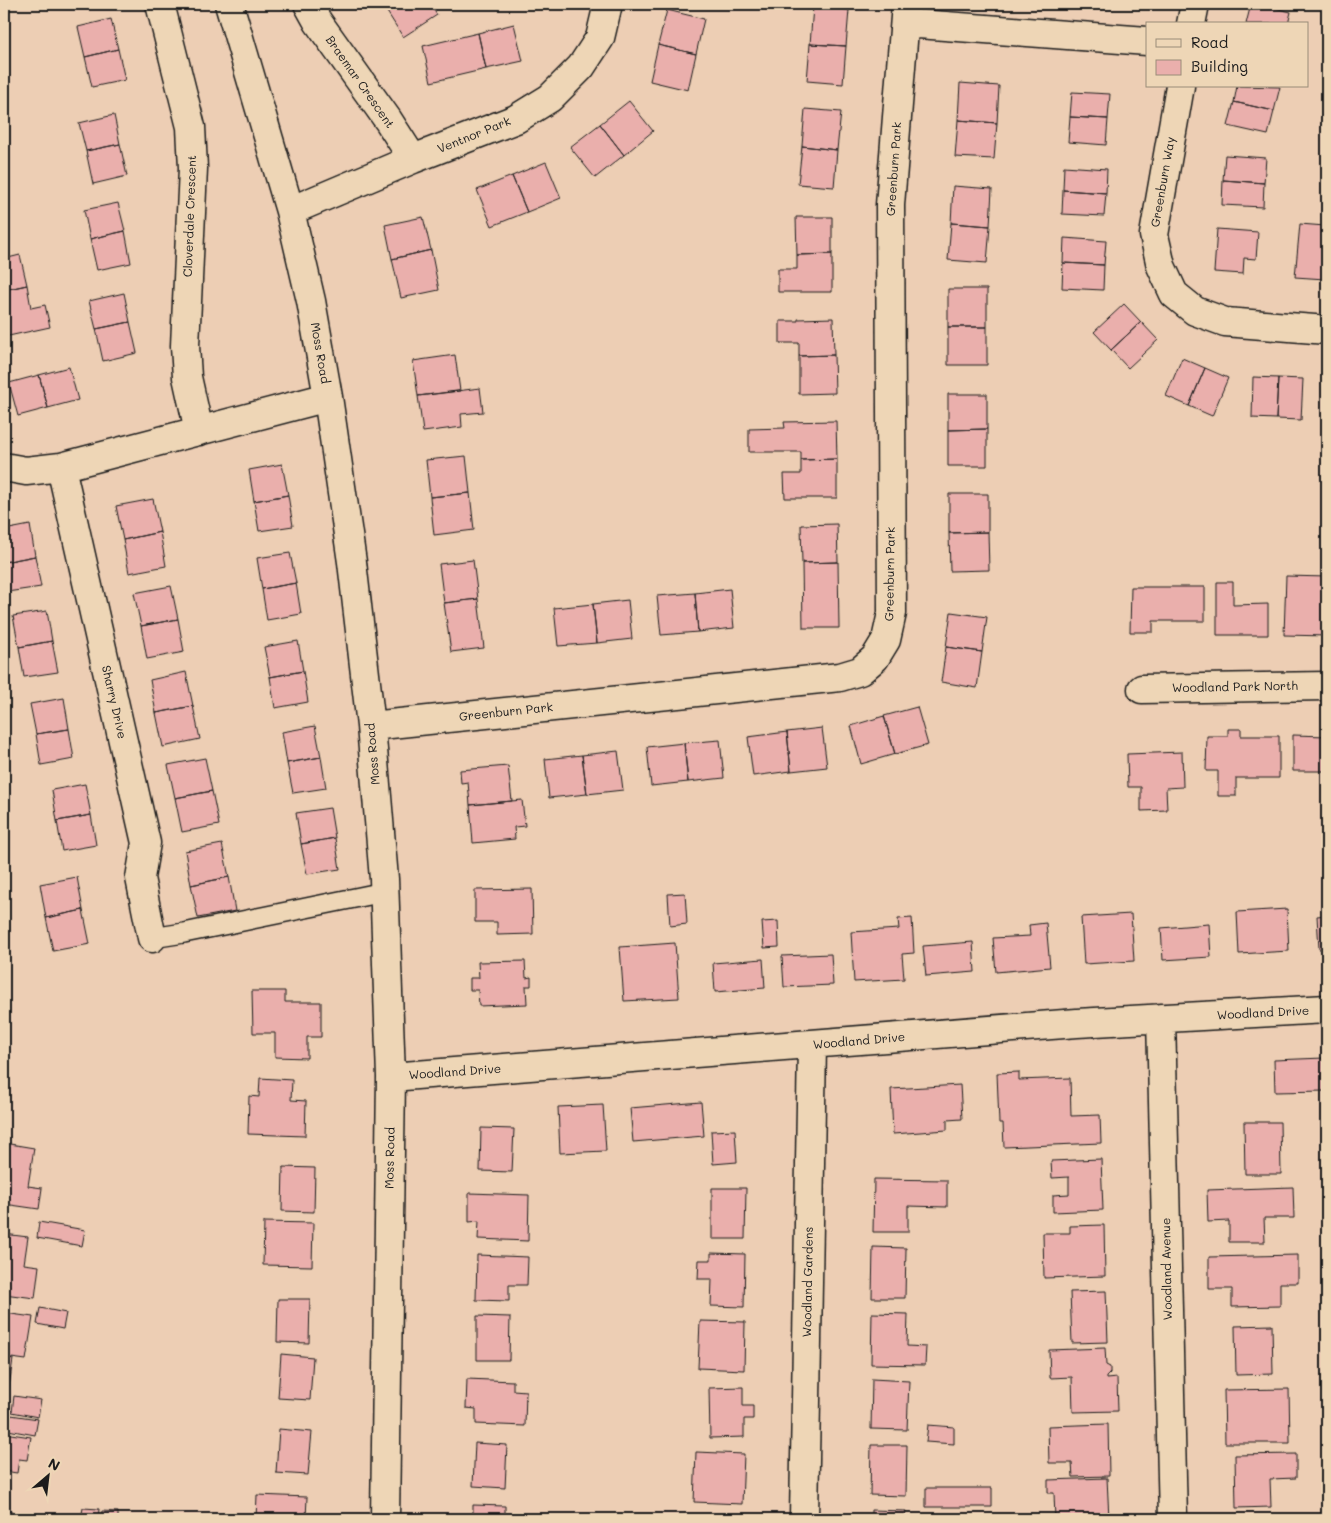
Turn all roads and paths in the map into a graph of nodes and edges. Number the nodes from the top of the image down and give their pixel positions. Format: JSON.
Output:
{"nodes":[{"id":1,"x":160,"y":4,"type":"edge"},
{"id":2,"x":229,"y":4,"type":"edge"},
{"id":3,"x":308,"y":4,"type":"edge"},
{"id":4,"x":608,"y":4,"type":"edge"},
{"id":5,"x":1195,"y":4,"type":"edge"},
{"id":6,"x":905,"y":13,"type":"edge"},
{"id":7,"x":1191,"y":22,"type":"edge"},
{"id":8,"x":1146,"y":41,"type":"edge"},
{"id":9,"x":1180,"y":88,"type":"edge"},
{"id":10,"x":413,"y":160,"type":"junction"},
{"id":11,"x":290,"y":211,"type":"junction"},
{"id":12,"x":1327,"y":330,"type":"edge"},
{"id":13,"x":328,"y":397,"type":"junction"},
{"id":14,"x":199,"y":431,"type":"junction"},
{"id":15,"x":4,"y":467,"type":"edge"},
{"id":16,"x":61,"y":467,"type":"junction"},
{"id":17,"x":1327,"y":686,"type":"edge"},
{"id":18,"x":1142,"y":688,"type":"dead end"},
{"id":19,"x":371,"y":726,"type":"junction"},
{"id":20,"x":384,"y":892,"type":"junction"},
{"id":21,"x":152,"y":938,"type":"joint"},
{"id":22,"x":1327,"y":1009,"type":"edge"},
{"id":23,"x":1161,"y":1018,"type":"junction"},
{"id":24,"x":812,"y":1045,"type":"junction"},
{"id":25,"x":391,"y":1077,"type":"junction"},
{"id":26,"x":385,"y":1519,"type":"edge"},
{"id":27,"x":804,"y":1519,"type":"edge"},
{"id":28,"x":1173,"y":1519,"type":"edge"}],
"edges":[{"from":1,"to":14,"type":"street","name":"Cloverdale Crescent"},
{"from":2,"to":11,"type":"street","name":"Moss Road"},
{"from":3,"to":10,"type":"street","name":"Braemar Crescent"},
{"from":4,"to":10,"type":"street","name":"Ventnor Park"},
{"from":5,"to":7,"type":"street"},
{"from":6,"to":8,"type":"street"},
{"from":6,"to":19,"type":"street","name":"Greenburn Park"},
{"from":9,"to":12,"type":"street","name":"Greenburn Way"},
{"from":10,"to":11,"type":"street","name":"Ventnor Park"},
{"from":11,"to":13,"type":"street","name":"Moss Road"},
{"from":13,"to":14,"type":"street"},
{"from":13,"to":19,"type":"street","name":"Moss Road"},
{"from":14,"to":16,"type":"street"},
{"from":15,"to":16,"type":"street"},
{"from":16,"to":21,"type":"street","name":"Sharry Drive"},
{"from":17,"to":18,"type":"street","name":"Woodland Park North"},
{"from":19,"to":20,"type":"street","name":"Moss Road"},
{"from":20,"to":21,"type":"lane"},
{"from":20,"to":25,"type":"street","name":"Moss Road"},
{"from":22,"to":23,"type":"street","name":"Woodland Drive"},
{"from":23,"to":24,"type":"street","name":"Woodland Drive"},
{"from":23,"to":28,"type":"street","name":"Woodland Avenue"},
{"from":24,"to":25,"type":"street","name":"Woodland Drive"},
{"from":24,"to":27,"type":"street","name":"Woodland Gardens"},
{"from":25,"to":26,"type":"street","name":"Moss Road"}]}
